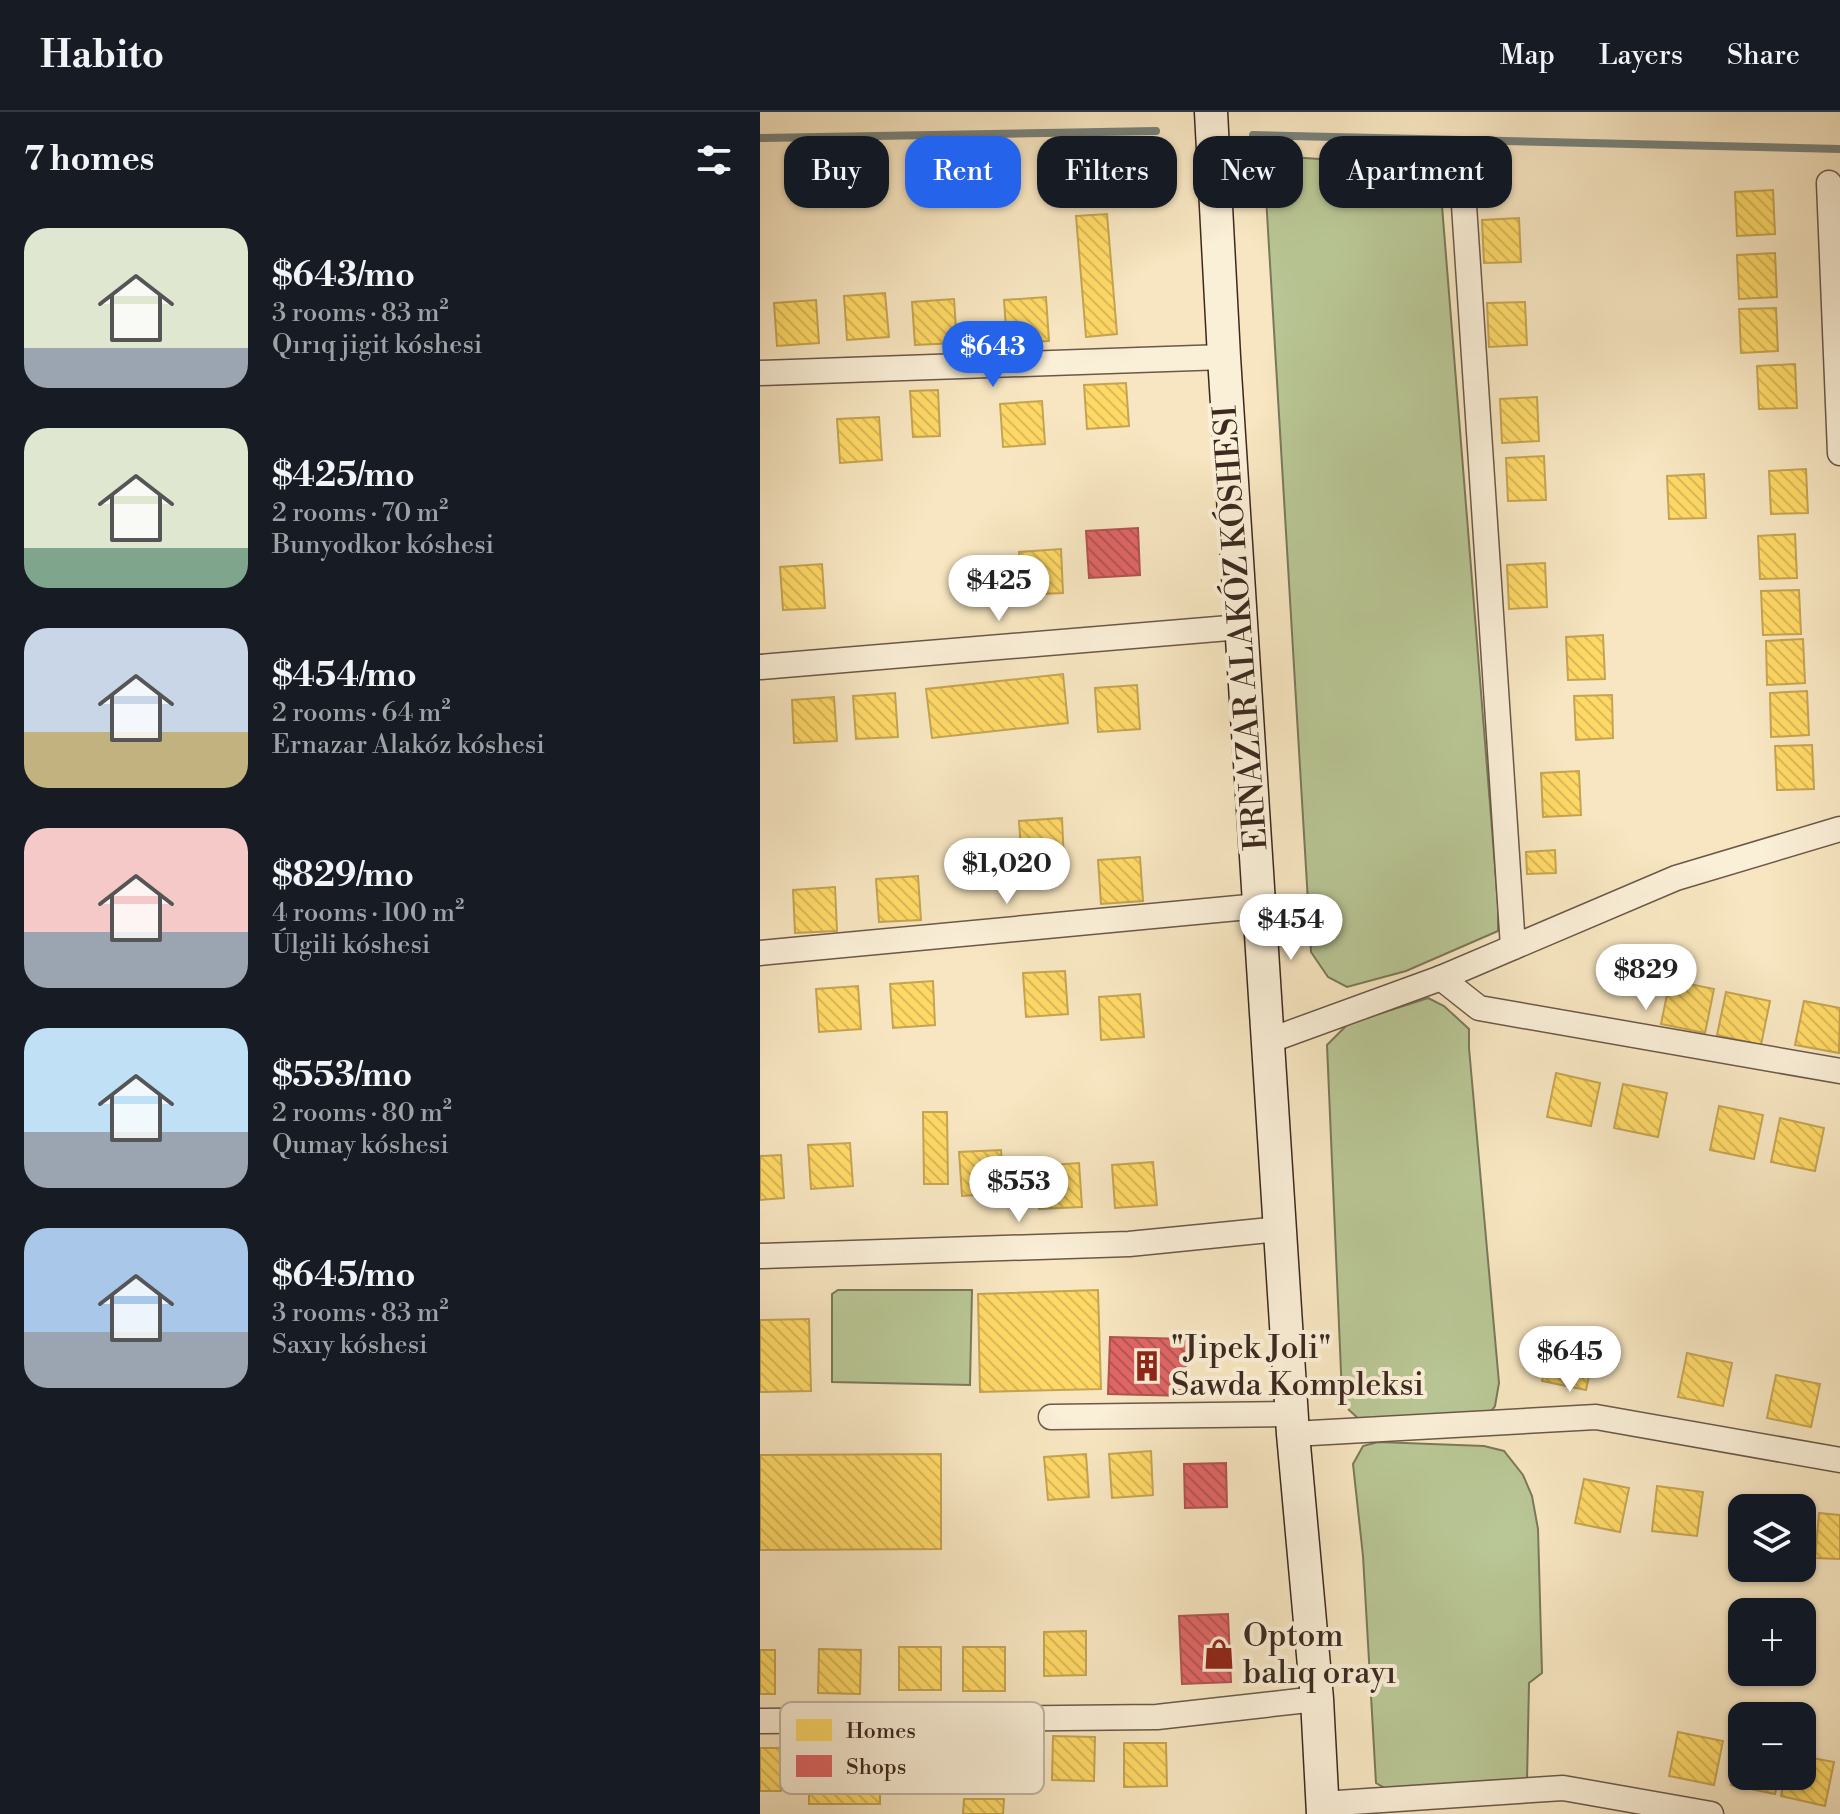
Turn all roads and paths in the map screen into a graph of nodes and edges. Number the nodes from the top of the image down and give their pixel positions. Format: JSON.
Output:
{"nodes":[{"id":1,"x":1190,"y":112,"type":"edge"},
{"id":2,"x":1211,"y":112,"type":"edge"},
{"id":3,"x":1829,"y":183,"type":"dead end"},
{"id":4,"x":1464,"y":208,"type":"edge"},
{"id":5,"x":1224,"y":357,"type":"junction"},
{"id":6,"x":760,"y":373,"type":"edge"},
{"id":7,"x":1840,"y":453,"type":"edge"},
{"id":8,"x":1241,"y":627,"type":"junction"},
{"id":9,"x":760,"y":667,"type":"edge"},
{"id":10,"x":1840,"y":829,"type":"edge"},
{"id":11,"x":1259,"y":906,"type":"junction"},
{"id":12,"x":1513,"y":947,"type":"junction"},
{"id":13,"x":760,"y":953,"type":"edge"},
{"id":14,"x":1441,"y":978,"type":"junction"},
{"id":15,"x":1268,"y":1041,"type":"junction"},
{"id":16,"x":1840,"y":1071,"type":"edge"},
{"id":17,"x":1280,"y":1229,"type":"junction"},
{"id":18,"x":760,"y":1256,"type":"edge"},
{"id":19,"x":1051,"y":1417,"type":"dead end"},
{"id":20,"x":1293,"y":1424,"type":"junction"},
{"id":21,"x":1840,"y":1460,"type":"edge"},
{"id":22,"x":1317,"y":1699,"type":"junction"},
{"id":23,"x":1044,"y":1718,"type":"edge"},
{"id":24,"x":760,"y":1721,"type":"edge"},
{"id":25,"x":780,"y":1721,"type":"edge"},
{"id":26,"x":1323,"y":1809,"type":"edge"},
{"id":27,"x":1711,"y":1814,"type":"edge"}],
"edges":[{"from":1,"to":2,"type":"street"},
{"from":2,"to":5,"type":"main road","name":"ERNAZAR ALAKÓZ KÓSHESI"},
{"from":3,"to":7,"type":"street"},
{"from":4,"to":12,"type":"street"},
{"from":5,"to":6,"type":"street"},
{"from":5,"to":8,"type":"main road","name":"ERNAZAR ALAKÓZ KÓSHESI"},
{"from":8,"to":9,"type":"street"},
{"from":8,"to":11,"type":"main road","name":"ERNAZAR ALAKÓZ KÓSHESI"},
{"from":10,"to":12,"type":"street"},
{"from":11,"to":13,"type":"street"},
{"from":11,"to":15,"type":"main road","name":"ERNAZAR ALAKÓZ KÓSHESI"},
{"from":12,"to":14,"type":"street"},
{"from":14,"to":15,"type":"street"},
{"from":14,"to":16,"type":"street"},
{"from":15,"to":17,"type":"main road","name":"ERNAZAR ALAKÓZ KÓSHESI"},
{"from":17,"to":18,"type":"street"},
{"from":17,"to":20,"type":"main road","name":"ERNAZAR ALAKÓZ KÓSHESI"},
{"from":19,"to":20,"type":"street"},
{"from":20,"to":21,"type":"street"},
{"from":20,"to":22,"type":"main road","name":"ERNAZAR ALAKÓZ KÓSHESI"},
{"from":22,"to":23,"type":"street"},
{"from":22,"to":26,"type":"main road","name":"ERNAZAR ALAKÓZ KÓSHESI"},
{"from":24,"to":25,"type":"street"},
{"from":26,"to":27,"type":"street"}]}
